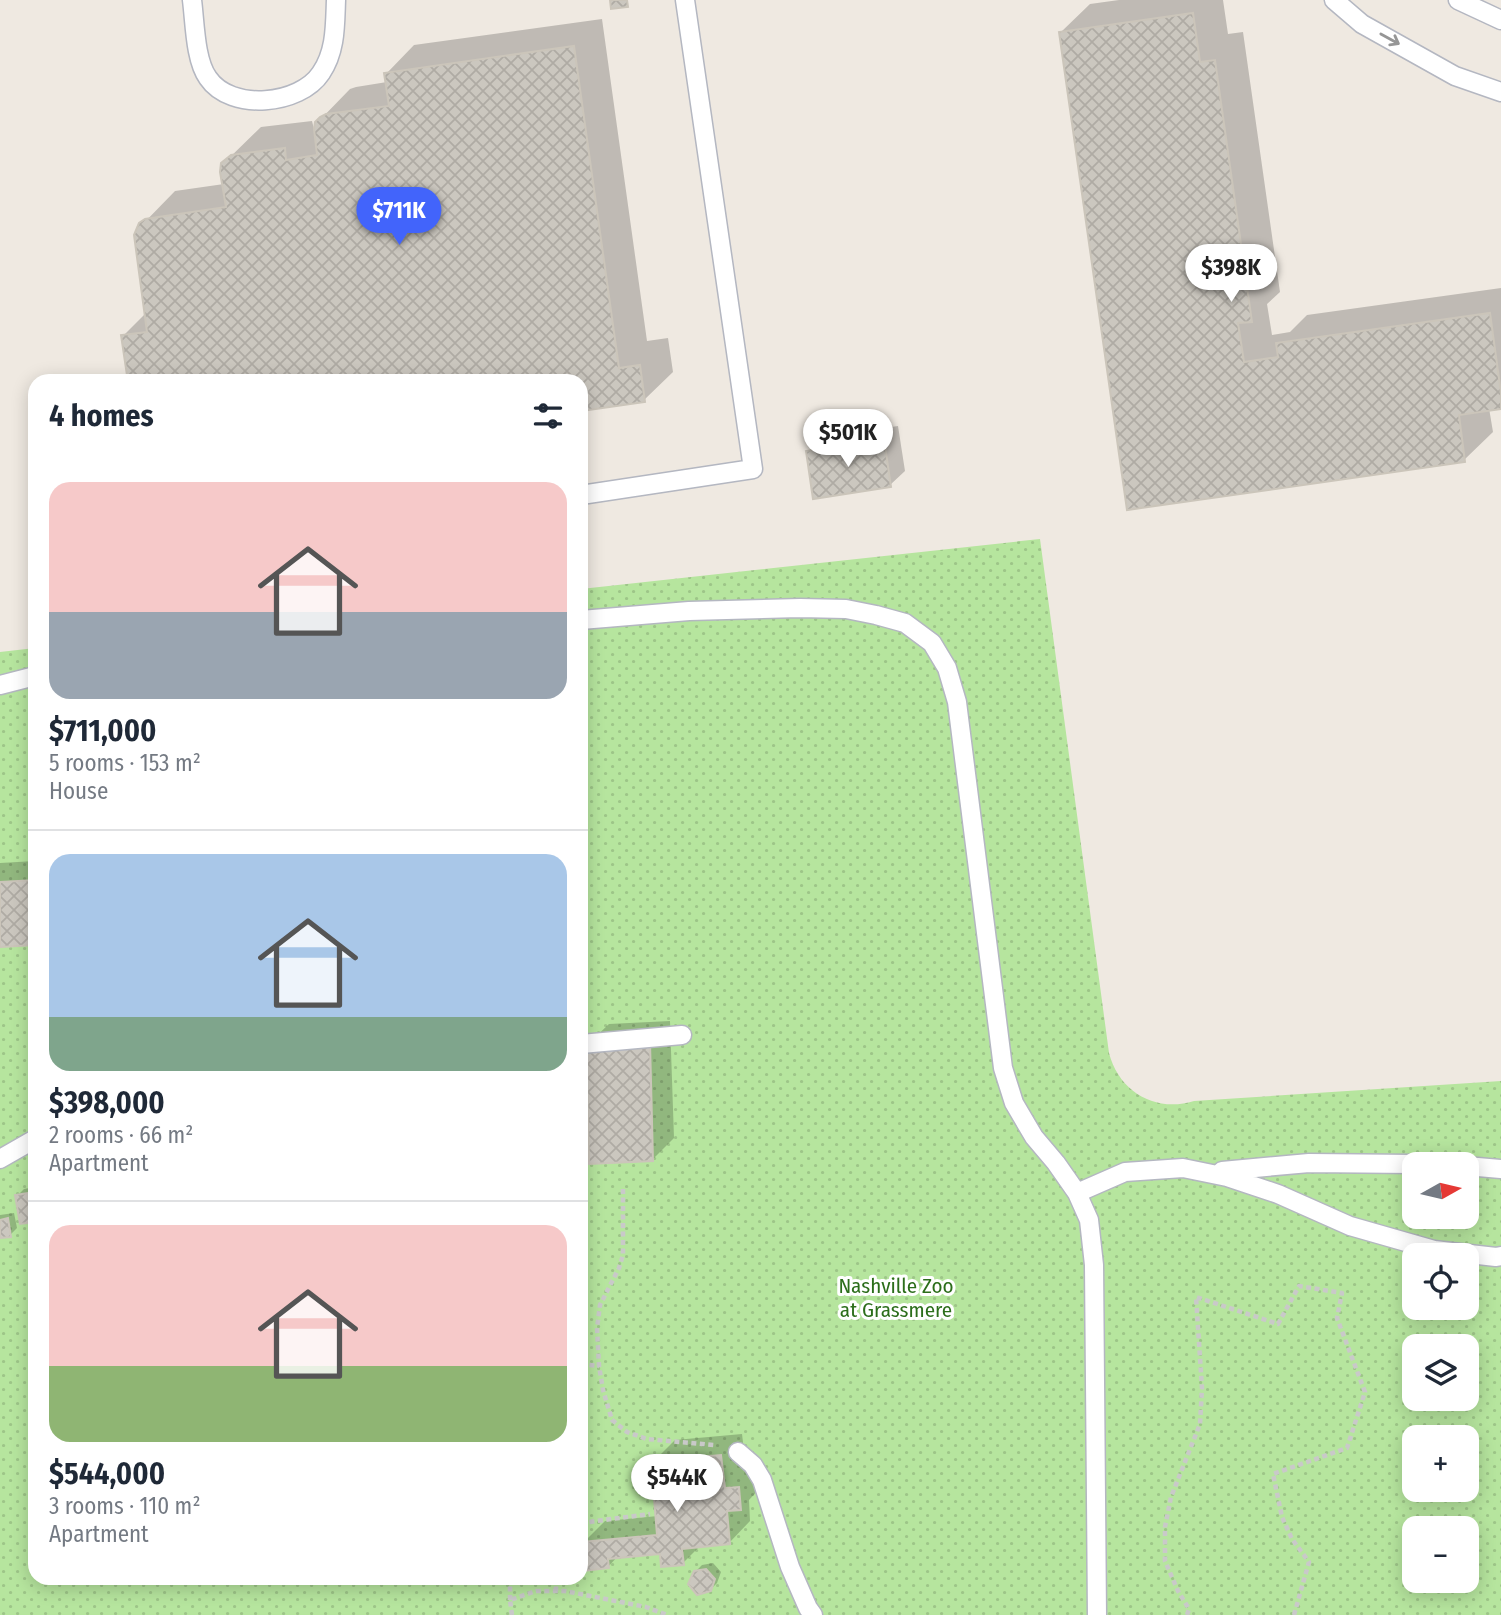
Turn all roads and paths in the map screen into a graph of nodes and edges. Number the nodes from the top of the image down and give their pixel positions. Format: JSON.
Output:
{"nodes":[{"id":1,"x":192,"y":0,"type":"edge"},
{"id":2,"x":336,"y":0,"type":"edge"},
{"id":3,"x":685,"y":0,"type":"edge"},
{"id":4,"x":1334,"y":0,"type":"edge"},
{"id":5,"x":1458,"y":0,"type":"edge"},
{"id":6,"x":1501,"y":20,"type":"edge"},
{"id":7,"x":1501,"y":92,"type":"edge"},
{"id":8,"x":588,"y":494,"type":"edge"},
{"id":9,"x":588,"y":619,"type":"edge"},
{"id":10,"x":28,"y":678,"type":"edge"},
{"id":11,"x":0,"y":685,"type":"edge"},
{"id":12,"x":682,"y":1035,"type":"dead end"},
{"id":13,"x":588,"y":1043,"type":"edge"},
{"id":14,"x":28,"y":1143,"type":"edge"},
{"id":15,"x":0,"y":1159,"type":"edge"},
{"id":16,"x":1402,"y":1164,"type":"edge"},
{"id":17,"x":1479,"y":1167,"type":"edge"},
{"id":18,"x":1501,"y":1169,"type":"edge"},
{"id":19,"x":1208,"y":1173,"type":"junction"},
{"id":20,"x":623,"y":1189,"type":"dead end"},
{"id":21,"x":1077,"y":1192,"type":"junction"},
{"id":22,"x":1501,"y":1256,"type":"edge"},
{"id":23,"x":588,"y":1365,"type":"edge"},
{"id":24,"x":599,"y":1366,"type":"junction"},
{"id":25,"x":738,"y":1452,"type":"joint"},
{"id":26,"x":650,"y":1514,"type":"dead end"},
{"id":27,"x":588,"y":1522,"type":"edge"},
{"id":28,"x":510,"y":1585,"type":"edge"},
{"id":29,"x":556,"y":1585,"type":"edge"},
{"id":30,"x":556,"y":1591,"type":"junction"},
{"id":31,"x":510,"y":1601,"type":"junction"},
{"id":32,"x":512,"y":1615,"type":"edge"},
{"id":33,"x":667,"y":1615,"type":"edge"},
{"id":34,"x":813,"y":1615,"type":"edge"},
{"id":35,"x":1097,"y":1615,"type":"edge"},
{"id":36,"x":1187,"y":1615,"type":"edge"},
{"id":37,"x":1294,"y":1615,"type":"edge"}],
"edges":[{"from":1,"to":2,"type":"lane"},
{"from":3,"to":8,"type":"lane"},
{"from":4,"to":7,"type":"lane","one_way":true},
{"from":5,"to":6,"type":"lane"},
{"from":9,"to":21,"type":"lane"},
{"from":10,"to":11,"type":"lane"},
{"from":12,"to":13,"type":"lane"},
{"from":14,"to":15,"type":"lane"},
{"from":16,"to":19,"type":"lane"},
{"from":17,"to":18,"type":"lane"},
{"from":19,"to":21,"type":"lane"},
{"from":19,"to":22,"type":"lane"},
{"from":20,"to":24,"type":"path"},
{"from":21,"to":35,"type":"lane"},
{"from":23,"to":24,"type":"path"},
{"from":24,"to":25,"type":"path"},
{"from":25,"to":34,"type":"lane"},
{"from":26,"to":27,"type":"path"},
{"from":28,"to":31,"type":"path"},
{"from":29,"to":30,"type":"path"},
{"from":30,"to":31,"type":"path"},
{"from":30,"to":33,"type":"path"},
{"from":31,"to":32,"type":"path"},
{"from":36,"to":37,"type":"path"}]}
